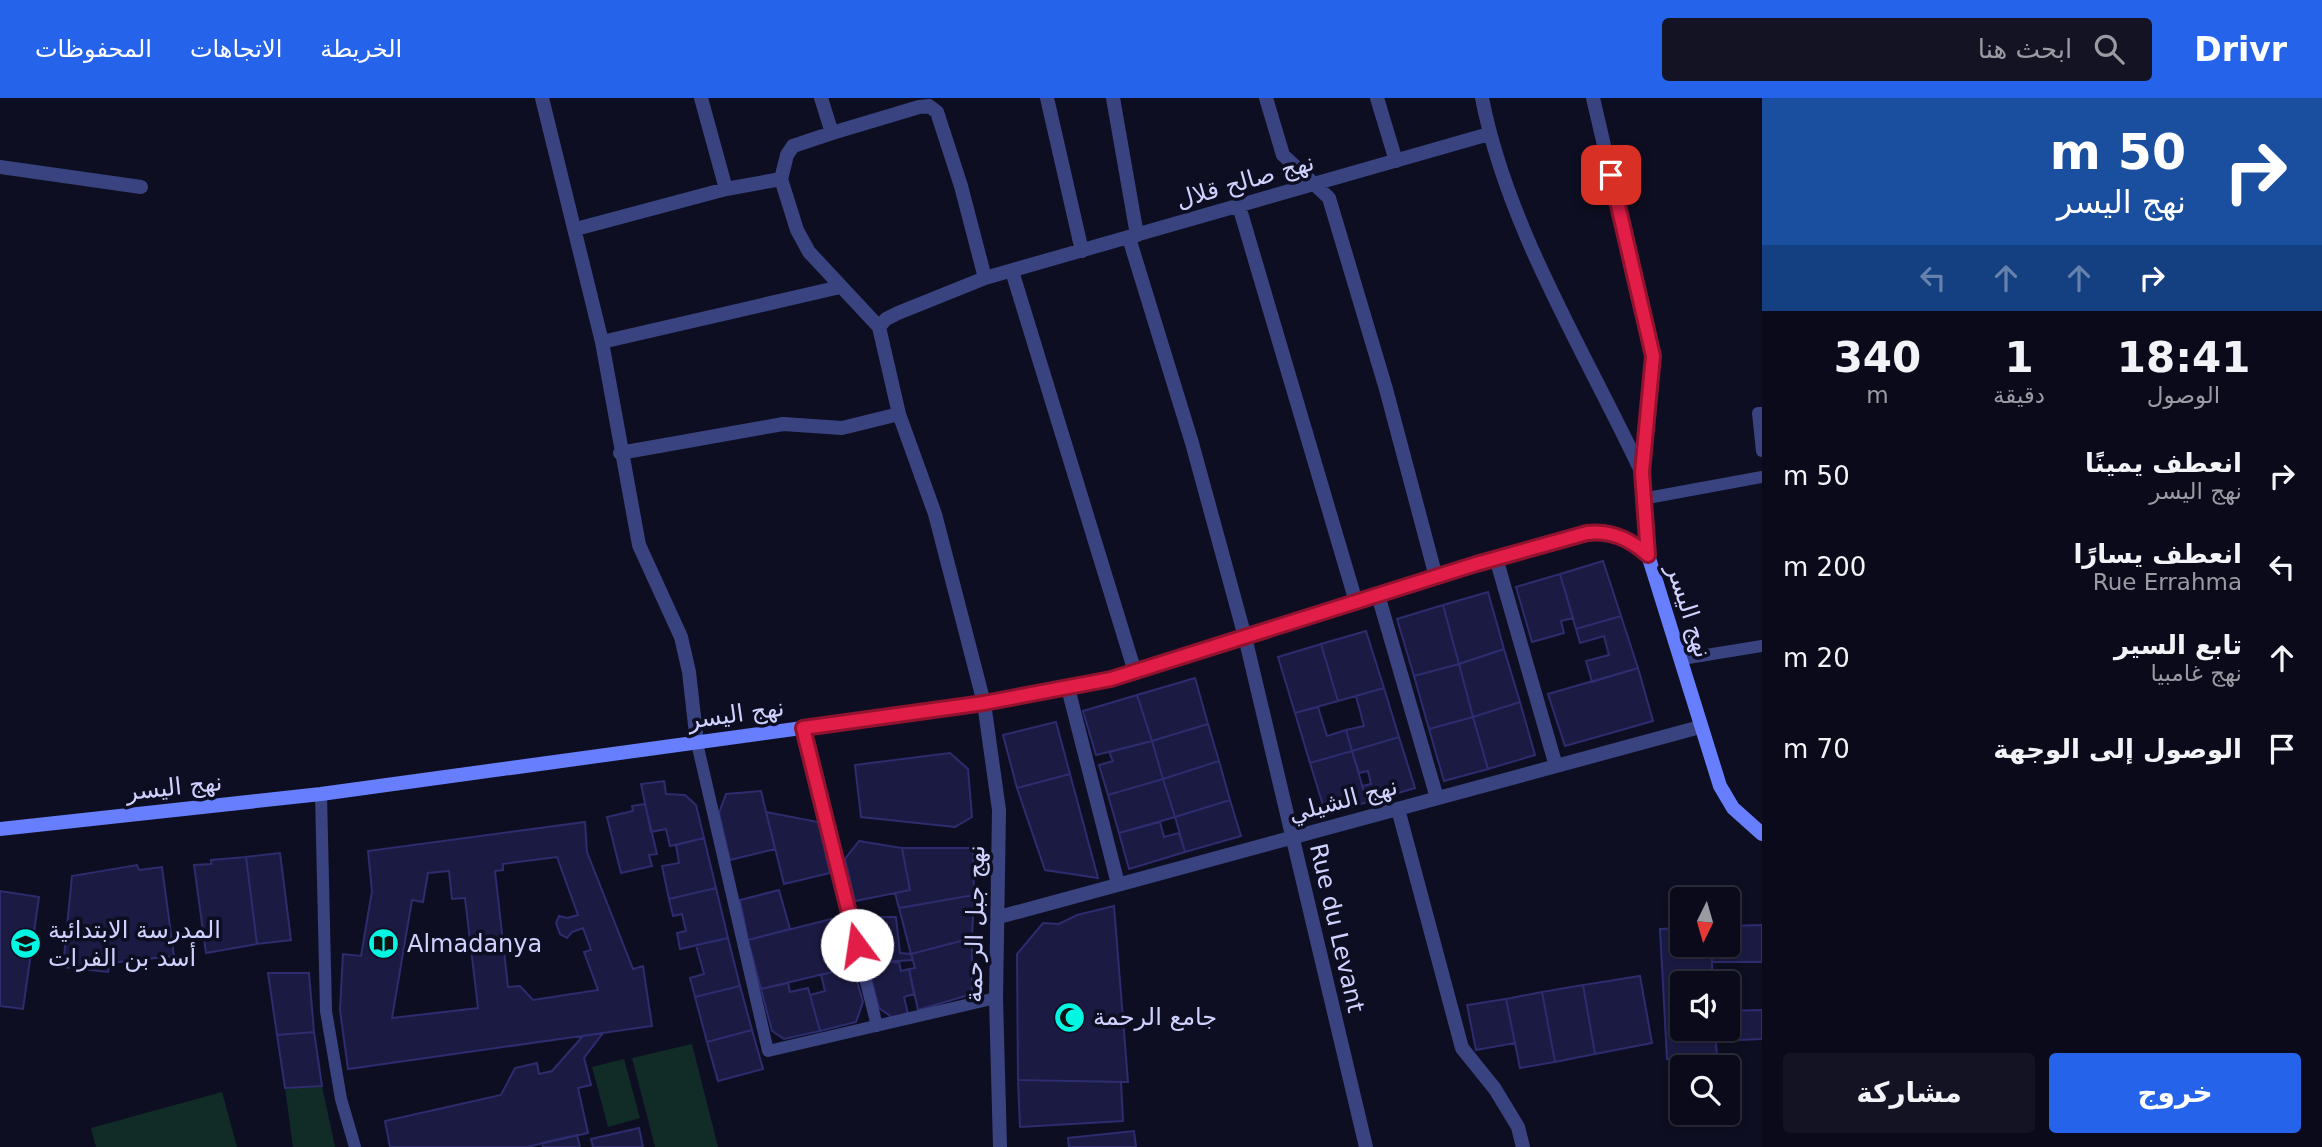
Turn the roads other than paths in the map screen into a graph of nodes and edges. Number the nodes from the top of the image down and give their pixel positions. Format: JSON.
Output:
{"nodes":[{"id":1,"x":542,"y":98,"type":"edge"},
{"id":2,"x":701,"y":98,"type":"edge"},
{"id":3,"x":821,"y":98,"type":"edge"},
{"id":4,"x":1047,"y":98,"type":"edge"},
{"id":5,"x":1113,"y":98,"type":"edge"},
{"id":6,"x":1266,"y":98,"type":"edge"},
{"id":7,"x":1377,"y":98,"type":"edge"},
{"id":8,"x":1482,"y":98,"type":"edge"},
{"id":9,"x":1593,"y":98,"type":"edge"},
{"id":10,"x":928,"y":102,"type":"edge"},
{"id":11,"x":832,"y":133,"type":"junction"},
{"id":12,"x":1489,"y":134,"type":"junction"},
{"id":13,"x":1396,"y":161,"type":"junction"},
{"id":14,"x":0,"y":167,"type":"edge"},
{"id":15,"x":781,"y":179,"type":"junction"},
{"id":16,"x":1317,"y":184,"type":"junction"},
{"id":17,"x":141,"y":187,"type":"dead end"},
{"id":18,"x":726,"y":189,"type":"junction"},
{"id":19,"x":1239,"y":206,"type":"junction"},
{"id":20,"x":576,"y":229,"type":"junction"},
{"id":21,"x":1133,"y":237,"type":"junction"},
{"id":22,"x":1082,"y":251,"type":"junction"},
{"id":23,"x":1012,"y":271,"type":"junction"},
{"id":24,"x":985,"y":278,"type":"junction"},
{"id":25,"x":840,"y":287,"type":"junction"},
{"id":26,"x":878,"y":327,"type":"junction"},
{"id":27,"x":602,"y":342,"type":"junction"},
{"id":28,"x":1762,"y":413,"type":"edge"},
{"id":29,"x":899,"y":414,"type":"junction"},
{"id":30,"x":1762,"y":451,"type":"edge"},
{"id":31,"x":620,"y":453,"type":"junction"},
{"id":32,"x":1642,"y":472,"type":"junction"},
{"id":33,"x":1762,"y":477,"type":"edge"},
{"id":34,"x":1642,"y":499,"type":"junction"},
{"id":35,"x":1648,"y":555,"type":"junction"},
{"id":36,"x":1496,"y":558,"type":"junction"},
{"id":37,"x":1436,"y":577,"type":"junction"},
{"id":38,"x":1378,"y":595,"type":"junction"},
{"id":39,"x":1356,"y":602,"type":"junction"},
{"id":40,"x":1245,"y":637,"type":"junction"},
{"id":41,"x":1762,"y":646,"type":"edge"},
{"id":42,"x":1682,"y":659,"type":"junction"},
{"id":43,"x":1135,"y":672,"type":"junction"},
{"id":44,"x":1068,"y":688,"type":"junction"},
{"id":45,"x":984,"y":703,"type":"junction"},
{"id":46,"x":1700,"y":727,"type":"junction"},
{"id":47,"x":803,"y":728,"type":"junction"},
{"id":48,"x":696,"y":743,"type":"junction"},
{"id":49,"x":1556,"y":766,"type":"junction"},
{"id":50,"x":321,"y":794,"type":"junction"},
{"id":51,"x":1437,"y":798,"type":"junction"},
{"id":52,"x":1398,"y":809,"type":"junction"},
{"id":53,"x":0,"y":829,"type":"edge"},
{"id":54,"x":1762,"y":834,"type":"edge"},
{"id":55,"x":1292,"y":837,"type":"junction"},
{"id":56,"x":1118,"y":884,"type":"junction"},
{"id":57,"x":999,"y":917,"type":"junction"},
{"id":58,"x":996,"y":999,"type":"junction"},
{"id":59,"x":877,"y":1026,"type":"junction"},
{"id":60,"x":355,"y":1147,"type":"edge"},
{"id":61,"x":1000,"y":1147,"type":"edge"},
{"id":62,"x":1366,"y":1147,"type":"edge"},
{"id":63,"x":1523,"y":1147,"type":"edge"}],
"edges":[{"from":1,"to":20,"type":"street"},
{"from":2,"to":18,"type":"street"},
{"from":3,"to":11,"type":"street"},
{"from":4,"to":22,"type":"street"},
{"from":5,"to":21,"type":"street","name":"Rue du Levant"},
{"from":6,"to":16,"type":"street"},
{"from":7,"to":13,"type":"street"},
{"from":8,"to":12,"type":"street"},
{"from":9,"to":32,"type":"street"},
{"from":10,"to":11,"type":"street"},
{"from":10,"to":24,"type":"street"},
{"from":11,"to":15,"type":"street"},
{"from":12,"to":13,"type":"street","name":"نهج صالح قلال"},
{"from":12,"to":32,"type":"street"},
{"from":13,"to":16,"type":"street","name":"نهج صالح قلال"},
{"from":14,"to":17,"type":"street"},
{"from":15,"to":18,"type":"street"},
{"from":15,"to":25,"type":"street"},
{"from":16,"to":19,"type":"street","name":"نهج صالح قلال"},
{"from":16,"to":37,"type":"street"},
{"from":18,"to":20,"type":"street"},
{"from":19,"to":21,"type":"street","name":"نهج صالح قلال"},
{"from":19,"to":39,"type":"street"},
{"from":20,"to":27,"type":"street"},
{"from":21,"to":22,"type":"street","name":"نهج صالح قلال"},
{"from":21,"to":40,"type":"street","name":"Rue du Levant"},
{"from":22,"to":23,"type":"street","name":"نهج صالح قلال"},
{"from":23,"to":24,"type":"street","name":"نهج صالح قلال"},
{"from":23,"to":43,"type":"street"},
{"from":24,"to":26,"type":"street","name":"نهج صالح قلال"},
{"from":25,"to":26,"type":"street"},
{"from":25,"to":27,"type":"street"},
{"from":26,"to":29,"type":"street","name":"نهج جبل الرحمة"},
{"from":27,"to":31,"type":"street"},
{"from":28,"to":30,"type":"lane"},
{"from":29,"to":31,"type":"street"},
{"from":29,"to":45,"type":"street","name":"نهج جبل الرحمة"},
{"from":31,"to":48,"type":"street"},
{"from":32,"to":34,"type":"street"},
{"from":33,"to":34,"type":"lane"},
{"from":34,"to":35,"type":"street"},
{"from":35,"to":36,"type":"main road","name":"نهج اليسر"},
{"from":35,"to":42,"type":"main road","name":"نهج اليسر"},
{"from":36,"to":37,"type":"main road","name":"نهج اليسر"},
{"from":36,"to":49,"type":"street"},
{"from":37,"to":38,"type":"main road","name":"نهج اليسر"},
{"from":38,"to":39,"type":"main road","name":"نهج اليسر"},
{"from":38,"to":51,"type":"street"},
{"from":39,"to":40,"type":"main road","name":"نهج اليسر"},
{"from":40,"to":43,"type":"main road","name":"نهج اليسر"},
{"from":40,"to":55,"type":"street","name":"Rue du Levant"},
{"from":41,"to":42,"type":"lane"},
{"from":42,"to":46,"type":"main road","name":"نهج اليسر"},
{"from":43,"to":44,"type":"main road","name":"نهج اليسر"},
{"from":44,"to":45,"type":"main road","name":"نهج اليسر"},
{"from":44,"to":56,"type":"street"},
{"from":45,"to":47,"type":"main road","name":"نهج اليسر"},
{"from":45,"to":57,"type":"street","name":"نهج جبل الرحمة"},
{"from":46,"to":49,"type":"street","name":"نهج الشيلي"},
{"from":46,"to":54,"type":"main road","name":"نهج اليسر"},
{"from":47,"to":48,"type":"main road","name":"نهج اليسر"},
{"from":47,"to":59,"type":"lane"},
{"from":48,"to":50,"type":"main road","name":"نهج اليسر"},
{"from":48,"to":59,"type":"lane"},
{"from":49,"to":51,"type":"street","name":"نهج الشيلي"},
{"from":50,"to":53,"type":"main road","name":"نهج اليسر"},
{"from":50,"to":60,"type":"lane"},
{"from":51,"to":52,"type":"street","name":"نهج الشيلي"},
{"from":52,"to":55,"type":"street","name":"نهج الشيلي"},
{"from":52,"to":63,"type":"street"},
{"from":55,"to":56,"type":"street","name":"نهج الشيلي"},
{"from":55,"to":62,"type":"street","name":"Rue du Levant"},
{"from":56,"to":57,"type":"street","name":"نهج الشيلي"},
{"from":57,"to":58,"type":"street","name":"نهج جبل الرحمة"},
{"from":58,"to":59,"type":"lane"},
{"from":58,"to":61,"type":"street","name":"نهج جبل الرحمة"}]}
